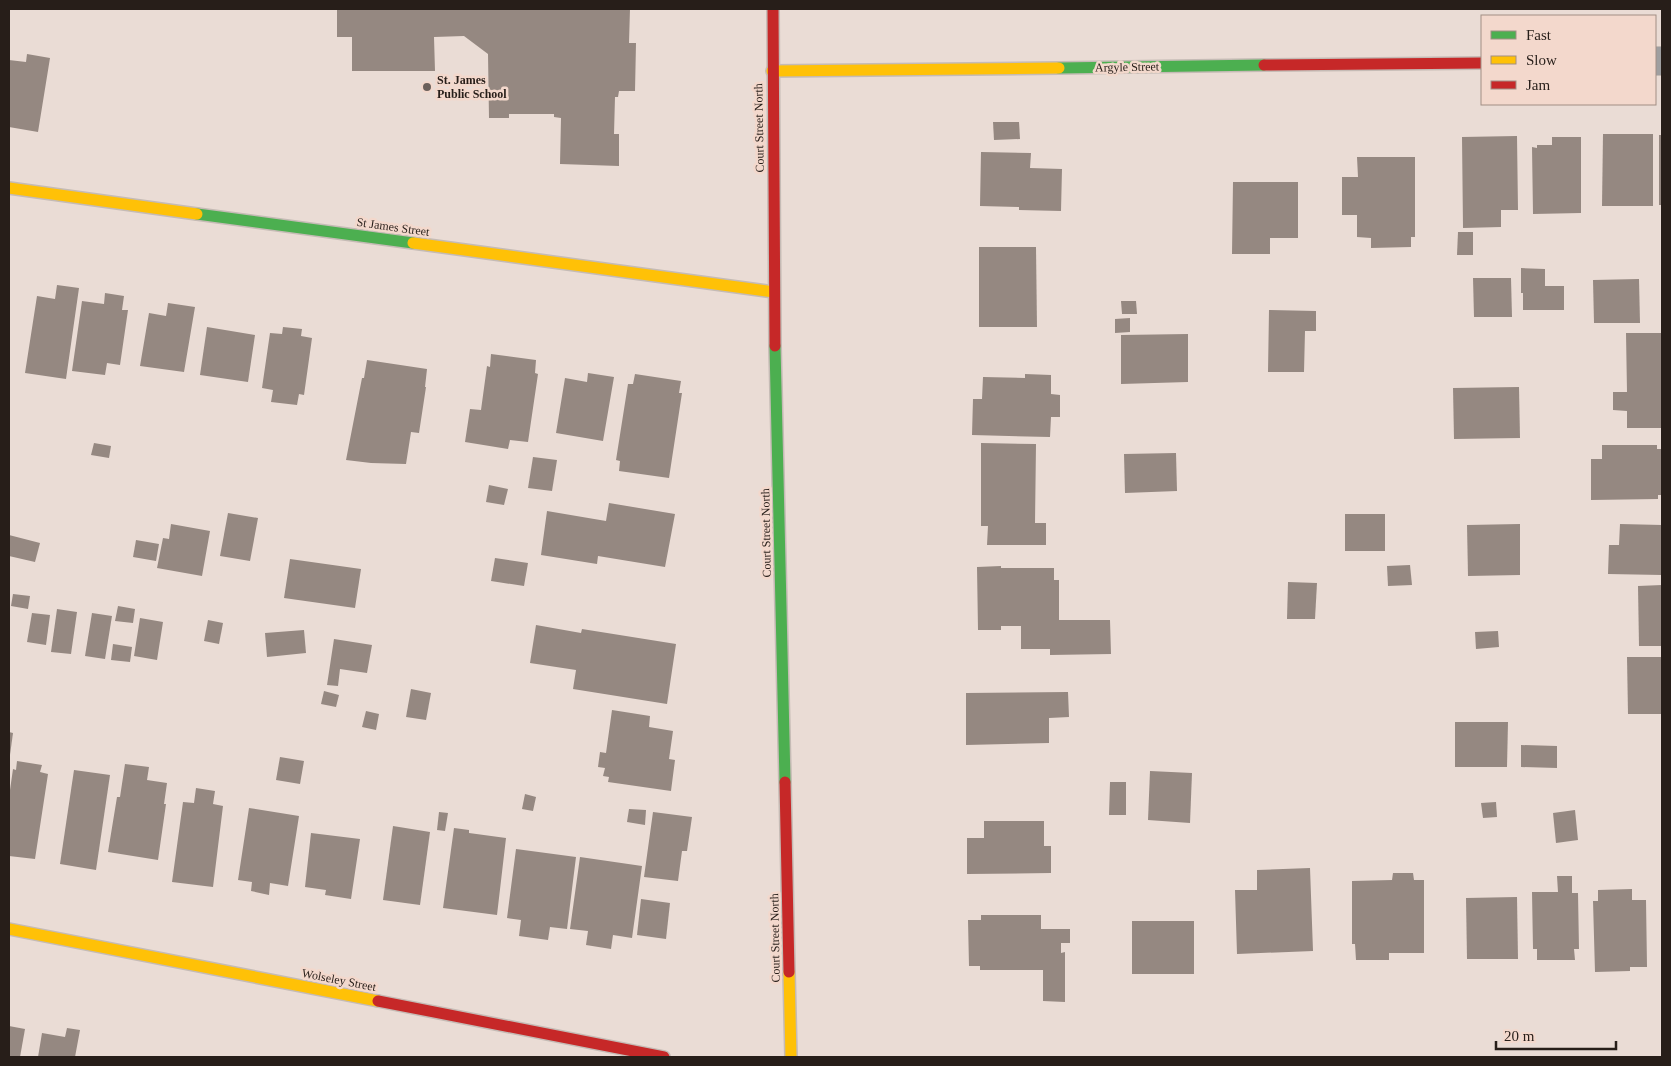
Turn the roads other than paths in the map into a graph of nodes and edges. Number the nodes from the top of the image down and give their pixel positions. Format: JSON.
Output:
{"nodes":[{"id":1,"x":773,"y":9,"type":"edge"},
{"id":2,"x":1481,"y":63,"type":"edge"},
{"id":3,"x":772,"y":71,"type":"junction"},
{"id":4,"x":9,"y":188,"type":"edge"},
{"id":5,"x":774,"y":292,"type":"junction"},
{"id":6,"x":9,"y":929,"type":"edge"},
{"id":7,"x":664,"y":1057,"type":"edge"},
{"id":8,"x":791,"y":1057,"type":"edge"}],
"edges":[{"from":1,"to":3,"type":"street","name":"Court Street North"},
{"from":2,"to":3,"type":"street","name":"Argyle Street"},
{"from":3,"to":5,"type":"street","name":"Court Street North"},
{"from":4,"to":5,"type":"street","name":"St James Street"},
{"from":5,"to":8,"type":"street","name":"Court Street North"},
{"from":6,"to":7,"type":"street","name":"Wolseley Street"}]}
